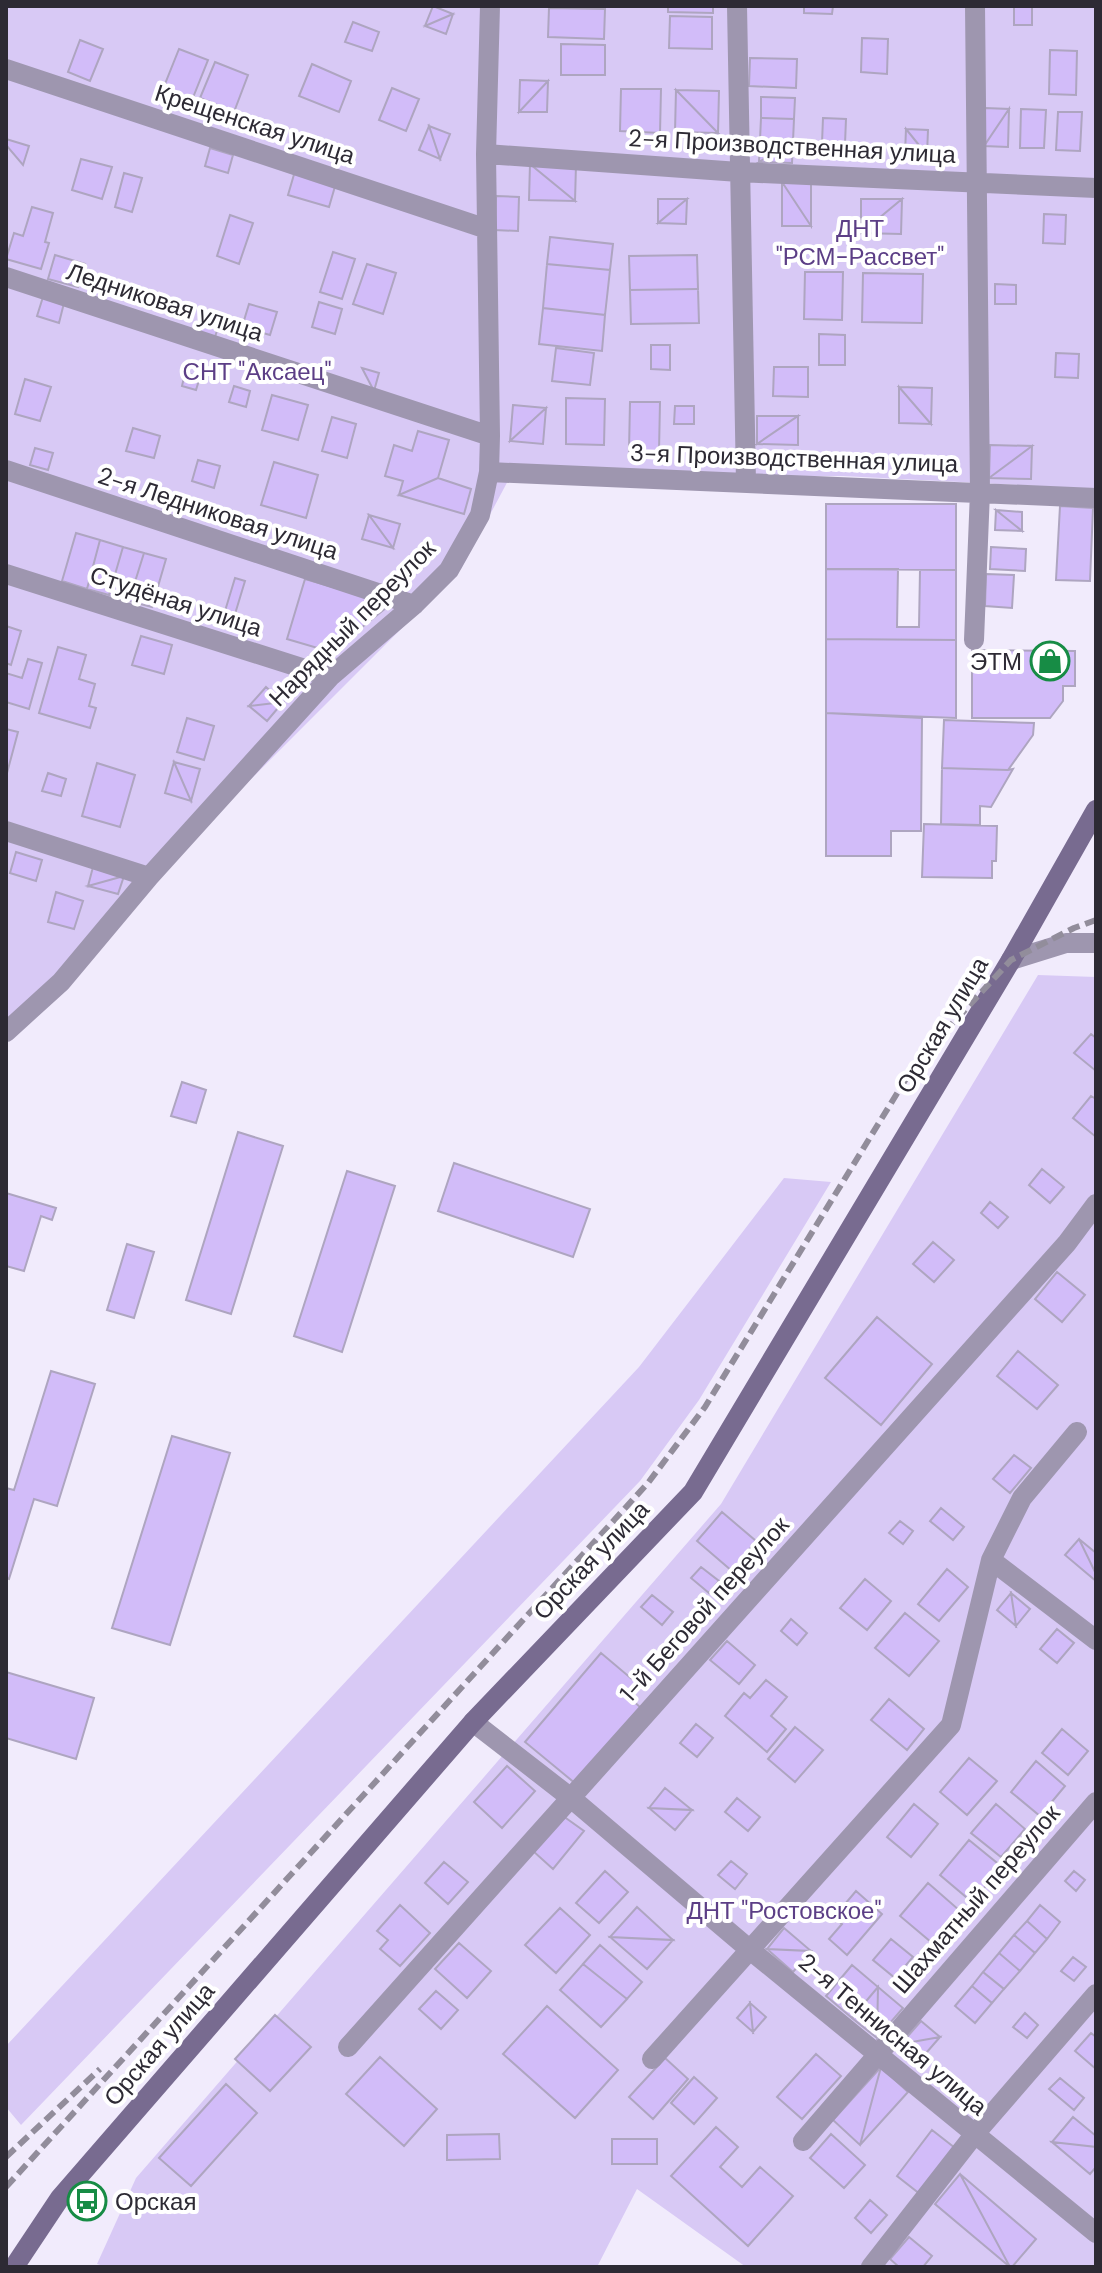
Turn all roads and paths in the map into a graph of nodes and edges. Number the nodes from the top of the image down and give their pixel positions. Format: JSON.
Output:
{"nodes":[{"id":1,"x":490,"y":6,"type":"edge"},
{"id":2,"x":737,"y":6,"type":"edge"},
{"id":3,"x":975,"y":6,"type":"edge"},
{"id":4,"x":6,"y":69,"type":"edge"},
{"id":5,"x":486,"y":154,"type":"junction"},
{"id":6,"x":739,"y":172,"type":"junction"},
{"id":7,"x":977,"y":182,"type":"junction"},
{"id":8,"x":1096,"y":188,"type":"edge"},
{"id":9,"x":487,"y":229,"type":"junction"},
{"id":10,"x":6,"y":277,"type":"edge"},
{"id":11,"x":490,"y":436,"type":"junction"},
{"id":12,"x":6,"y":470,"type":"edge"},
{"id":13,"x":489,"y":472,"type":"junction"},
{"id":14,"x":746,"y":482,"type":"junction"},
{"id":15,"x":980,"y":492,"type":"junction"},
{"id":16,"x":1096,"y":498,"type":"edge"},
{"id":17,"x":6,"y":574,"type":"edge"},
{"id":18,"x":414,"y":605,"type":"junction"},
{"id":19,"x":974,"y":640,"type":"dead end"},
{"id":20,"x":330,"y":677,"type":"junction"},
{"id":21,"x":1096,"y":810,"type":"edge"},
{"id":22,"x":6,"y":831,"type":"edge"},
{"id":23,"x":149,"y":877,"type":"junction"},
{"id":24,"x":1096,"y":943,"type":"edge"},
{"id":25,"x":1011,"y":960,"type":"junction"},
{"id":26,"x":6,"y":1032,"type":"edge"},
{"id":27,"x":1096,"y":1204,"type":"edge"},
{"id":28,"x":1077,"y":1432,"type":"dead end"},
{"id":29,"x":991,"y":1560,"type":"junction"},
{"id":30,"x":1094,"y":1635,"type":"edge"},
{"id":31,"x":473,"y":1722,"type":"junction"},
{"id":32,"x":571,"y":1798,"type":"junction"},
{"id":33,"x":1096,"y":1802,"type":"edge"},
{"id":34,"x":749,"y":1949,"type":"junction"},
{"id":35,"x":1096,"y":1994,"type":"edge"},
{"id":36,"x":348,"y":2047,"type":"dead end"},
{"id":37,"x":877,"y":2052,"type":"junction"},
{"id":38,"x":652,"y":2059,"type":"dead end"},
{"id":39,"x":974,"y":2135,"type":"junction"},
{"id":40,"x":803,"y":2141,"type":"dead end"},
{"id":41,"x":1096,"y":2233,"type":"edge"},
{"id":42,"x":14,"y":2267,"type":"edge"},
{"id":43,"x":871,"y":2267,"type":"edge"}],
"edges":[{"from":1,"to":5,"type":"street","name":"Нарядный переулок"},
{"from":2,"to":6,"type":"street"},
{"from":3,"to":7,"type":"street"},
{"from":4,"to":9,"type":"street","name":"Крещенская улица"},
{"from":5,"to":6,"type":"street","name":"2-я Производственная улица"},
{"from":5,"to":9,"type":"street","name":"Нарядный переулок"},
{"from":6,"to":7,"type":"street","name":"2-я Производственная улица"},
{"from":6,"to":14,"type":"street"},
{"from":7,"to":8,"type":"street","name":"2-я Производственная улица"},
{"from":7,"to":15,"type":"street"},
{"from":9,"to":11,"type":"street","name":"Нарядный переулок"},
{"from":10,"to":11,"type":"street","name":"Ледниковая улица"},
{"from":11,"to":13,"type":"street","name":"Нарядный переулок"},
{"from":12,"to":18,"type":"street","name":"2-я Ледниковая улица"},
{"from":13,"to":14,"type":"street","name":"3-я Производственная улица"},
{"from":13,"to":18,"type":"street","name":"Нарядный переулок"},
{"from":14,"to":15,"type":"street","name":"3-я Производственная улица"},
{"from":15,"to":16,"type":"street","name":"3-я Производственная улица"},
{"from":15,"to":19,"type":"street"},
{"from":17,"to":20,"type":"street","name":"Студёная улица"},
{"from":18,"to":20,"type":"street","name":"Нарядный переулок"},
{"from":20,"to":23,"type":"street","name":"Нарядный переулок"},
{"from":21,"to":25,"type":"main road","name":"Орская улица"},
{"from":22,"to":23,"type":"street"},
{"from":23,"to":26,"type":"street","name":"Нарядный переулок"},
{"from":24,"to":25,"type":"street"},
{"from":25,"to":31,"type":"main road","name":"Орская улица"},
{"from":27,"to":32,"type":"street","name":"1-й Беговой переулок"},
{"from":28,"to":29,"type":"street"},
{"from":29,"to":30,"type":"street"},
{"from":29,"to":34,"type":"street"},
{"from":31,"to":32,"type":"street","name":"2-я Теннисная улица"},
{"from":31,"to":42,"type":"main road","name":"Орская улица"},
{"from":32,"to":34,"type":"street","name":"2-я Теннисная улица"},
{"from":32,"to":36,"type":"street","name":"1-й Беговой переулок"},
{"from":33,"to":37,"type":"street","name":"Шахматный переулок"},
{"from":34,"to":37,"type":"street","name":"2-я Теннисная улица"},
{"from":34,"to":38,"type":"street"},
{"from":35,"to":39,"type":"street"},
{"from":37,"to":39,"type":"street","name":"2-я Теннисная улица"},
{"from":37,"to":40,"type":"street","name":"Шахматный переулок"},
{"from":39,"to":41,"type":"street","name":"2-я Теннисная улица"},
{"from":39,"to":43,"type":"street"}]}
